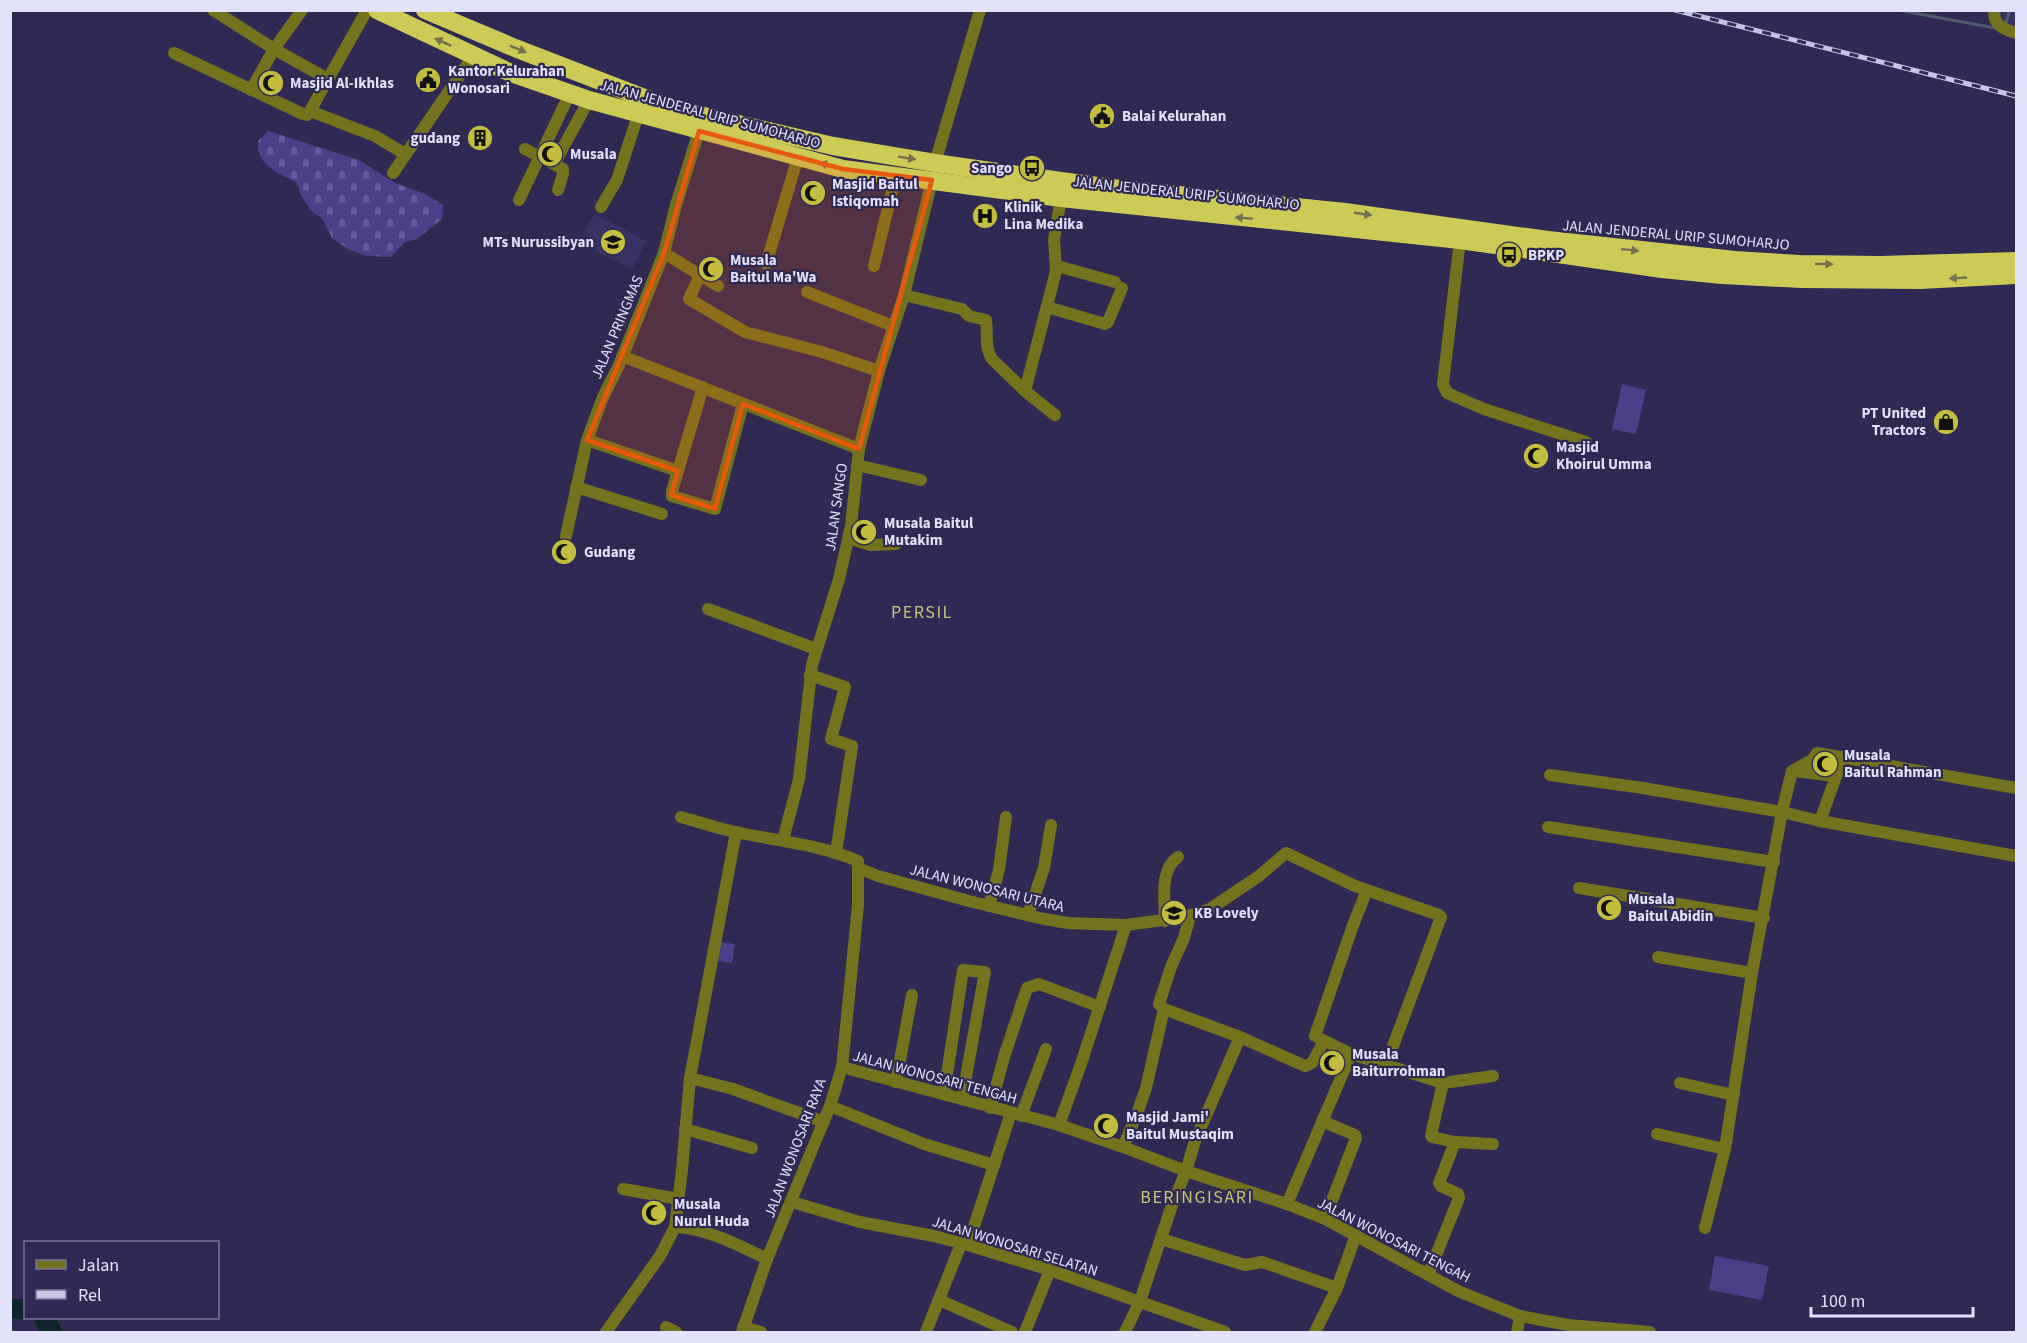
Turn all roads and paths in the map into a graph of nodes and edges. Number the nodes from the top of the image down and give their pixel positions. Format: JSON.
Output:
{"nodes":[{"id":1,"x":213,"y":10,"type":"edge"},
{"id":2,"x":302,"y":10,"type":"edge"},
{"id":3,"x":367,"y":10,"type":"edge"},
{"id":4,"x":377,"y":10,"type":"edge"},
{"id":5,"x":425,"y":10,"type":"edge"},
{"id":6,"x":980,"y":10,"type":"edge"},
{"id":7,"x":274,"y":49,"type":"junction"},
{"id":8,"x":174,"y":53,"type":"dead end"},
{"id":9,"x":473,"y":56,"type":"junction"},
{"id":10,"x":324,"y":77,"type":"dead end"},
{"id":11,"x":251,"y":90,"type":"junction"},
{"id":12,"x":570,"y":93,"type":"junction"},
{"id":13,"x":589,"y":100,"type":"junction"},
{"id":14,"x":310,"y":111,"type":"junction"},
{"id":15,"x":638,"y":115,"type":"junction"},
{"id":16,"x":699,"y":131,"type":"junction"},
{"id":17,"x":525,"y":149,"type":"dead end"},
{"id":18,"x":405,"y":154,"type":"junction"},
{"id":19,"x":540,"y":157,"type":"junction"},
{"id":20,"x":798,"y":157,"type":"junction"},
{"id":21,"x":554,"y":164,"type":"junction"},
{"id":22,"x":933,"y":171,"type":"junction"},
{"id":23,"x":393,"y":173,"type":"dead end"},
{"id":24,"x":896,"y":176,"type":"junction"},
{"id":25,"x":558,"y":190,"type":"dead end"},
{"id":26,"x":1060,"y":198,"type":"junction"},
{"id":27,"x":519,"y":200,"type":"dead end"},
{"id":28,"x":601,"y":207,"type":"dead end"},
{"id":29,"x":1460,"y":240,"type":"junction"},
{"id":30,"x":664,"y":253,"type":"junction"},
{"id":31,"x":2016,"y":261,"type":"edge"},
{"id":32,"x":766,"y":264,"type":"dead end"},
{"id":33,"x":874,"y":266,"type":"dead end"},
{"id":34,"x":1057,"y":266,"type":"junction"},
{"id":35,"x":700,"y":274,"type":"junction"},
{"id":36,"x":2016,"y":275,"type":"edge"},
{"id":37,"x":718,"y":286,"type":"dead end"},
{"id":38,"x":807,"y":292,"type":"dead end"},
{"id":39,"x":904,"y":295,"type":"junction"},
{"id":40,"x":1047,"y":307,"type":"junction"},
{"id":41,"x":893,"y":326,"type":"junction"},
{"id":42,"x":622,"y":356,"type":"junction"},
{"id":43,"x":879,"y":370,"type":"junction"},
{"id":44,"x":703,"y":387,"type":"junction"},
{"id":45,"x":1025,"y":391,"type":"junction"},
{"id":46,"x":743,"y":404,"type":"junction"},
{"id":47,"x":1055,"y":415,"type":"dead end"},
{"id":48,"x":588,"y":440,"type":"junction"},
{"id":49,"x":1586,"y":442,"type":"dead end"},
{"id":50,"x":859,"y":448,"type":"junction"},
{"id":51,"x":857,"y":465,"type":"junction"},
{"id":52,"x":678,"y":471,"type":"junction"},
{"id":53,"x":921,"y":480,"type":"dead end"},
{"id":54,"x":576,"y":487,"type":"junction"},
{"id":55,"x":662,"y":514,"type":"dead end"},
{"id":56,"x":566,"y":536,"type":"dead end"},
{"id":57,"x":849,"y":538,"type":"junction"},
{"id":58,"x":896,"y":544,"type":"dead end"},
{"id":59,"x":708,"y":609,"type":"dead end"},
{"id":60,"x":816,"y":649,"type":"junction"},
{"id":61,"x":810,"y":675,"type":"junction"},
{"id":62,"x":1842,"y":757,"type":"junction"},
{"id":63,"x":1792,"y":771,"type":"junction"},
{"id":64,"x":1550,"y":775,"type":"dead end"},
{"id":65,"x":1835,"y":776,"type":"junction"},
{"id":66,"x":2016,"y":788,"type":"edge"},
{"id":67,"x":1782,"y":812,"type":"junction"},
{"id":68,"x":681,"y":817,"type":"dead end"},
{"id":69,"x":1006,"y":817,"type":"dead end"},
{"id":70,"x":1820,"y":821,"type":"junction"},
{"id":71,"x":1051,"y":825,"type":"dead end"},
{"id":72,"x":1548,"y":827,"type":"dead end"},
{"id":73,"x":736,"y":832,"type":"junction"},
{"id":74,"x":783,"y":840,"type":"junction"},
{"id":75,"x":836,"y":853,"type":"junction"},
{"id":76,"x":1178,"y":856,"type":"dead end"},
{"id":77,"x":2016,"y":856,"type":"edge"},
{"id":78,"x":1774,"y":862,"type":"junction"},
{"id":79,"x":858,"y":864,"type":"junction"},
{"id":80,"x":1579,"y":888,"type":"dead end"},
{"id":81,"x":1367,"y":890,"type":"junction"},
{"id":82,"x":989,"y":906,"type":"junction"},
{"id":83,"x":1028,"y":915,"type":"junction"},
{"id":84,"x":1190,"y":916,"type":"junction"},
{"id":85,"x":1764,"y":918,"type":"junction"},
{"id":86,"x":1165,"y":921,"type":"junction"},
{"id":87,"x":1126,"y":925,"type":"junction"},
{"id":88,"x":1659,"y":957,"type":"dead end"},
{"id":89,"x":1752,"y":974,"type":"junction"},
{"id":90,"x":912,"y":994,"type":"dead end"},
{"id":91,"x":1100,"y":1007,"type":"junction"},
{"id":92,"x":1164,"y":1009,"type":"junction"},
{"id":93,"x":1240,"y":1037,"type":"junction"},
{"id":94,"x":1324,"y":1041,"type":"junction"},
{"id":95,"x":1046,"y":1049,"type":"dead end"},
{"id":96,"x":1351,"y":1054,"type":"junction"},
{"id":97,"x":1386,"y":1065,"type":"junction"},
{"id":98,"x":842,"y":1067,"type":"junction"},
{"id":99,"x":1493,"y":1076,"type":"dead end"},
{"id":100,"x":690,"y":1077,"type":"junction"},
{"id":101,"x":896,"y":1082,"type":"junction"},
{"id":102,"x":1443,"y":1083,"type":"junction"},
{"id":103,"x":1680,"y":1083,"type":"dead end"},
{"id":104,"x":944,"y":1094,"type":"junction"},
{"id":105,"x":1734,"y":1095,"type":"junction"},
{"id":106,"x":962,"y":1099,"type":"junction"},
{"id":107,"x":830,"y":1107,"type":"junction"},
{"id":108,"x":990,"y":1108,"type":"junction"},
{"id":109,"x":1016,"y":1114,"type":"junction"},
{"id":110,"x":1322,"y":1121,"type":"junction"},
{"id":111,"x":824,"y":1122,"type":"junction"},
{"id":112,"x":1059,"y":1125,"type":"junction"},
{"id":113,"x":685,"y":1129,"type":"junction"},
{"id":114,"x":1657,"y":1134,"type":"dead end"},
{"id":115,"x":1455,"y":1142,"type":"junction"},
{"id":116,"x":1493,"y":1144,"type":"dead end"},
{"id":117,"x":1123,"y":1147,"type":"junction"},
{"id":118,"x":752,"y":1148,"type":"dead end"},
{"id":119,"x":1725,"y":1149,"type":"junction"},
{"id":120,"x":994,"y":1165,"type":"junction"},
{"id":121,"x":1186,"y":1171,"type":"junction"},
{"id":122,"x":623,"y":1189,"type":"dead end"},
{"id":123,"x":679,"y":1199,"type":"junction"},
{"id":124,"x":792,"y":1202,"type":"junction"},
{"id":125,"x":1287,"y":1204,"type":"junction"},
{"id":126,"x":1326,"y":1219,"type":"junction"},
{"id":127,"x":675,"y":1227,"type":"junction"},
{"id":128,"x":1706,"y":1228,"type":"dead end"},
{"id":129,"x":1356,"y":1235,"type":"junction"},
{"id":130,"x":1161,"y":1239,"type":"junction"},
{"id":131,"x":964,"y":1245,"type":"junction"},
{"id":132,"x":767,"y":1259,"type":"junction"},
{"id":133,"x":1050,"y":1270,"type":"junction"},
{"id":134,"x":1428,"y":1275,"type":"junction"},
{"id":135,"x":1337,"y":1288,"type":"junction"},
{"id":136,"x":939,"y":1300,"type":"junction"},
{"id":137,"x":1140,"y":1301,"type":"junction"},
{"id":138,"x":1520,"y":1316,"type":"junction"},
{"id":139,"x":742,"y":1330,"type":"edge"},
{"id":140,"x":606,"y":1332,"type":"edge"},
{"id":141,"x":761,"y":1332,"type":"edge"},
{"id":142,"x":926,"y":1332,"type":"edge"},
{"id":143,"x":1012,"y":1332,"type":"edge"},
{"id":144,"x":1025,"y":1332,"type":"edge"},
{"id":145,"x":1125,"y":1332,"type":"edge"},
{"id":146,"x":1222,"y":1332,"type":"edge"},
{"id":147,"x":1315,"y":1332,"type":"edge"},
{"id":148,"x":1517,"y":1332,"type":"edge"},
{"id":149,"x":1650,"y":1332,"type":"edge"}],
"edges":[{"from":1,"to":7,"type":"street"},
{"from":2,"to":7,"type":"street"},
{"from":3,"to":14,"type":"street"},
{"from":9,"to":4,"type":"highway","name":"JALAN JENDERAL URIP SUMOHARJO","one_way":true},
{"from":5,"to":22,"type":"highway","name":"JALAN JENDERAL URIP SUMOHARJO","one_way":true},
{"from":6,"to":22,"type":"street","name":"JALAN SANGO"},
{"from":7,"to":10,"type":"street"},
{"from":7,"to":11,"type":"street"},
{"from":8,"to":11,"type":"street"},
{"from":9,"to":12,"type":"highway","name":"JALAN JENDERAL URIP SUMOHARJO"},
{"from":9,"to":18,"type":"street"},
{"from":11,"to":14,"type":"street"},
{"from":12,"to":13,"type":"highway","name":"JALAN JENDERAL URIP SUMOHARJO"},
{"from":12,"to":19,"type":"street"},
{"from":13,"to":15,"type":"highway","name":"JALAN JENDERAL URIP SUMOHARJO"},
{"from":13,"to":21,"type":"street"},
{"from":14,"to":18,"type":"street"},
{"from":15,"to":16,"type":"highway","name":"JALAN JENDERAL URIP SUMOHARJO"},
{"from":15,"to":28,"type":"street"},
{"from":16,"to":20,"type":"highway","name":"JALAN JENDERAL URIP SUMOHARJO"},
{"from":16,"to":30,"type":"street","name":"JALAN PRINGMAS"},
{"from":17,"to":19,"type":"street"},
{"from":18,"to":23,"type":"street"},
{"from":19,"to":21,"type":"street"},
{"from":19,"to":27,"type":"street"},
{"from":24,"to":20,"type":"highway","name":"JALAN JENDERAL URIP SUMOHARJO","one_way":true},
{"from":20,"to":32,"type":"street"},
{"from":21,"to":25,"type":"street"},
{"from":22,"to":24,"type":"highway","name":"JALAN JENDERAL URIP SUMOHARJO"},
{"from":22,"to":26,"type":"highway","name":"JALAN JENDERAL URIP SUMOHARJO"},
{"from":22,"to":31,"type":"highway","name":"JALAN JENDERAL URIP SUMOHARJO","one_way":true},
{"from":22,"to":39,"type":"street","name":"JALAN SANGO"},
{"from":24,"to":33,"type":"street"},
{"from":29,"to":26,"type":"highway","name":"JALAN JENDERAL URIP SUMOHARJO","one_way":true},
{"from":26,"to":34,"type":"street"},
{"from":36,"to":29,"type":"highway","name":"JALAN JENDERAL URIP SUMOHARJO","one_way":true},
{"from":29,"to":49,"type":"street"},
{"from":30,"to":35,"type":"street"},
{"from":30,"to":42,"type":"street","name":"JALAN PRINGMAS"},
{"from":34,"to":40,"type":"street"},
{"from":34,"to":40,"type":"street"},
{"from":35,"to":37,"type":"street"},
{"from":35,"to":43,"type":"street"},
{"from":38,"to":41,"type":"street"},
{"from":39,"to":41,"type":"street","name":"JALAN SANGO"},
{"from":39,"to":45,"type":"street"},
{"from":40,"to":45,"type":"street"},
{"from":41,"to":43,"type":"street","name":"JALAN SANGO"},
{"from":42,"to":44,"type":"street"},
{"from":42,"to":48,"type":"street","name":"JALAN PRINGMAS"},
{"from":43,"to":50,"type":"street","name":"JALAN SANGO"},
{"from":44,"to":46,"type":"street"},
{"from":44,"to":52,"type":"street"},
{"from":45,"to":47,"type":"street"},
{"from":46,"to":50,"type":"street"},
{"from":46,"to":52,"type":"street"},
{"from":48,"to":52,"type":"street"},
{"from":48,"to":54,"type":"street","name":"JALAN PRINGMAS"},
{"from":50,"to":51,"type":"street","name":"JALAN SANGO"},
{"from":51,"to":53,"type":"street"},
{"from":51,"to":57,"type":"street","name":"JALAN SANGO"},
{"from":54,"to":55,"type":"street"},
{"from":54,"to":56,"type":"street","name":"JALAN PRINGMAS"},
{"from":57,"to":58,"type":"street"},
{"from":57,"to":60,"type":"street","name":"JALAN SANGO"},
{"from":59,"to":60,"type":"street"},
{"from":60,"to":61,"type":"street","name":"JALAN SANGO"},
{"from":61,"to":74,"type":"street","name":"JALAN SANGO"},
{"from":61,"to":75,"type":"street"},
{"from":62,"to":63,"type":"street"},
{"from":62,"to":65,"type":"street"},
{"from":62,"to":66,"type":"street"},
{"from":63,"to":65,"type":"street"},
{"from":63,"to":67,"type":"street"},
{"from":64,"to":67,"type":"street"},
{"from":65,"to":70,"type":"street"},
{"from":67,"to":70,"type":"street"},
{"from":67,"to":78,"type":"street"},
{"from":68,"to":73,"type":"street","name":"JALAN WONOSARI UTARA"},
{"from":69,"to":82,"type":"street"},
{"from":70,"to":77,"type":"street"},
{"from":71,"to":83,"type":"street"},
{"from":72,"to":78,"type":"street"},
{"from":73,"to":74,"type":"street","name":"JALAN WONOSARI UTARA"},
{"from":73,"to":100,"type":"street"},
{"from":74,"to":75,"type":"street","name":"JALAN WONOSARI UTARA"},
{"from":75,"to":79,"type":"street","name":"JALAN WONOSARI UTARA"},
{"from":76,"to":86,"type":"street"},
{"from":78,"to":85,"type":"street"},
{"from":79,"to":82,"type":"street","name":"JALAN WONOSARI UTARA"},
{"from":79,"to":98,"type":"street","name":"JALAN WONOSARI RAYA"},
{"from":80,"to":85,"type":"street"},
{"from":81,"to":84,"type":"street","name":"JALAN WONOSARI UTARA"},
{"from":81,"to":94,"type":"street"},
{"from":81,"to":97,"type":"street","name":"JALAN WONOSARI UTARA"},
{"from":82,"to":83,"type":"street","name":"JALAN WONOSARI UTARA"},
{"from":83,"to":87,"type":"street","name":"JALAN WONOSARI UTARA"},
{"from":84,"to":86,"type":"street","name":"JALAN WONOSARI UTARA"},
{"from":84,"to":92,"type":"street"},
{"from":85,"to":89,"type":"street"},
{"from":86,"to":87,"type":"street","name":"JALAN WONOSARI UTARA"},
{"from":87,"to":91,"type":"street"},
{"from":88,"to":89,"type":"street"},
{"from":89,"to":105,"type":"street"},
{"from":90,"to":101,"type":"street"},
{"from":91,"to":108,"type":"street"},
{"from":91,"to":112,"type":"street"},
{"from":92,"to":93,"type":"street"},
{"from":92,"to":117,"type":"street"},
{"from":93,"to":94,"type":"street"},
{"from":93,"to":121,"type":"street"},
{"from":94,"to":96,"type":"street"},
{"from":95,"to":109,"type":"street"},
{"from":96,"to":97,"type":"street"},
{"from":96,"to":110,"type":"street"},
{"from":97,"to":102,"type":"street"},
{"from":98,"to":101,"type":"street","name":"JALAN WONOSARI TENGAH"},
{"from":98,"to":107,"type":"street","name":"JALAN WONOSARI RAYA"},
{"from":99,"to":102,"type":"street"},
{"from":100,"to":111,"type":"street"},
{"from":100,"to":113,"type":"street"},
{"from":101,"to":104,"type":"street","name":"JALAN WONOSARI TENGAH"},
{"from":102,"to":115,"type":"street"},
{"from":103,"to":105,"type":"street"},
{"from":104,"to":106,"type":"street","name":"JALAN WONOSARI TENGAH"},
{"from":104,"to":106,"type":"street"},
{"from":105,"to":119,"type":"street"},
{"from":106,"to":108,"type":"street","name":"JALAN WONOSARI TENGAH"},
{"from":107,"to":111,"type":"street","name":"JALAN WONOSARI RAYA"},
{"from":107,"to":120,"type":"street"},
{"from":108,"to":109,"type":"street","name":"JALAN WONOSARI TENGAH"},
{"from":109,"to":112,"type":"street","name":"JALAN WONOSARI TENGAH"},
{"from":109,"to":120,"type":"street"},
{"from":110,"to":125,"type":"street"},
{"from":110,"to":126,"type":"street"},
{"from":111,"to":124,"type":"street","name":"JALAN WONOSARI RAYA"},
{"from":112,"to":117,"type":"street","name":"JALAN WONOSARI TENGAH"},
{"from":113,"to":118,"type":"street"},
{"from":113,"to":123,"type":"street"},
{"from":114,"to":119,"type":"street"},
{"from":115,"to":116,"type":"street"},
{"from":115,"to":134,"type":"street"},
{"from":117,"to":121,"type":"street","name":"JALAN WONOSARI TENGAH"},
{"from":119,"to":128,"type":"street"},
{"from":120,"to":131,"type":"street"},
{"from":121,"to":125,"type":"street","name":"JALAN WONOSARI TENGAH"},
{"from":121,"to":130,"type":"street"},
{"from":122,"to":123,"type":"street"},
{"from":123,"to":127,"type":"street"},
{"from":124,"to":131,"type":"street","name":"JALAN WONOSARI SELATAN"},
{"from":124,"to":132,"type":"street","name":"JALAN WONOSARI RAYA"},
{"from":125,"to":126,"type":"street","name":"JALAN WONOSARI TENGAH"},
{"from":126,"to":129,"type":"street","name":"JALAN WONOSARI TENGAH"},
{"from":127,"to":132,"type":"street"},
{"from":127,"to":140,"type":"street"},
{"from":129,"to":134,"type":"street","name":"JALAN WONOSARI TENGAH"},
{"from":129,"to":135,"type":"street"},
{"from":130,"to":135,"type":"street"},
{"from":130,"to":137,"type":"street"},
{"from":131,"to":133,"type":"street","name":"JALAN WONOSARI SELATAN"},
{"from":131,"to":136,"type":"street"},
{"from":132,"to":139,"type":"street","name":"JALAN WONOSARI RAYA"},
{"from":133,"to":137,"type":"street","name":"JALAN WONOSARI SELATAN"},
{"from":133,"to":144,"type":"street"},
{"from":134,"to":138,"type":"street","name":"JALAN WONOSARI TENGAH"},
{"from":135,"to":147,"type":"street"},
{"from":136,"to":142,"type":"street"},
{"from":136,"to":143,"type":"street"},
{"from":137,"to":145,"type":"street"},
{"from":137,"to":146,"type":"street","name":"JALAN WONOSARI SELATAN"},
{"from":138,"to":148,"type":"street"},
{"from":138,"to":149,"type":"street","name":"JALAN WONOSARI TENGAH"},
{"from":139,"to":141,"type":"street"}]}
